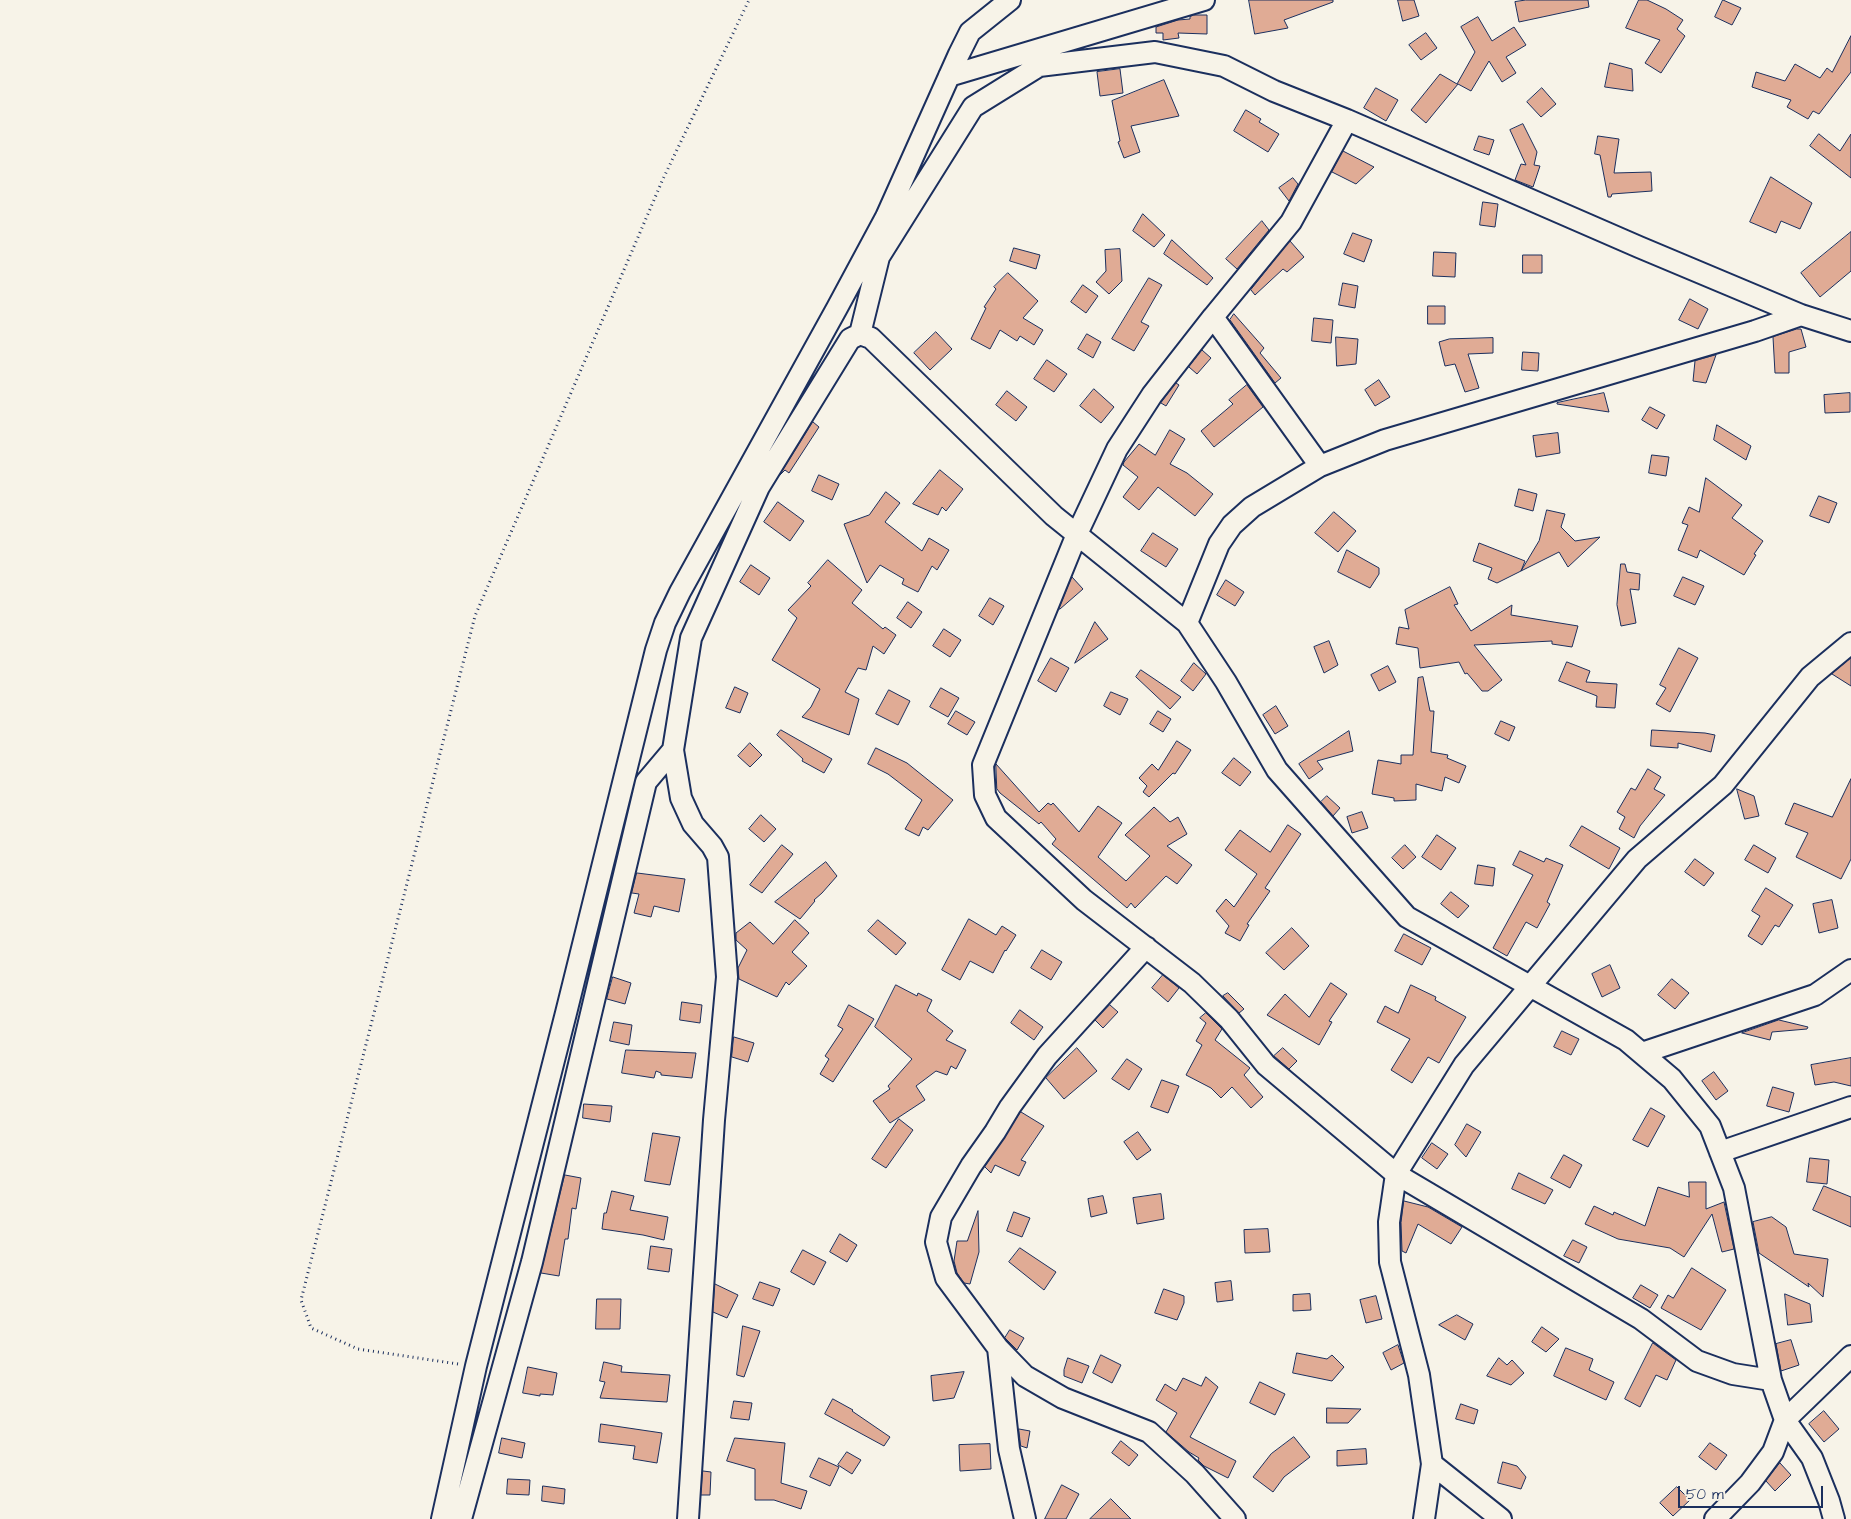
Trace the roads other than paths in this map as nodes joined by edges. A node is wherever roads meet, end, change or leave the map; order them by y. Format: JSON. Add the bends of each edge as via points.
{"nodes":[{"id":1,"x":1010,"y":0,"type":"edge"},
{"id":2,"x":1204,"y":0,"type":"edge"},
{"id":3,"x":949,"y":76,"type":"junction"},
{"id":4,"x":1347,"y":120,"type":"junction"},
{"id":5,"x":1801,"y":315,"type":"junction"},
{"id":6,"x":1213,"y":317,"type":"junction"},
{"id":7,"x":1851,"y":331,"type":"edge"},
{"id":8,"x":860,"y":334,"type":"junction"},
{"id":9,"x":1320,"y":466,"type":"junction"},
{"id":10,"x":1077,"y":534,"type":"junction"},
{"id":11,"x":1188,"y":623,"type":"junction"},
{"id":12,"x":1851,"y":643,"type":"edge"},
{"id":13,"x":673,"y":750,"type":"junction"},
{"id":14,"x":1146,"y":947,"type":"junction"},
{"id":15,"x":1851,"y":970,"type":"edge"},
{"id":16,"x":1531,"y":986,"type":"junction"},
{"id":17,"x":1642,"y":1053,"type":"junction"},
{"id":18,"x":1851,"y":1107,"type":"edge"},
{"id":19,"x":1720,"y":1152,"type":"junction"},
{"id":20,"x":1396,"y":1174,"type":"junction"},
{"id":21,"x":998,"y":1348,"type":"junction"},
{"id":22,"x":1851,"y":1356,"type":"edge"},
{"id":23,"x":1771,"y":1380,"type":"junction"},
{"id":24,"x":1784,"y":1420,"type":"junction"},
{"id":25,"x":1432,"y":1464,"type":"junction"},
{"id":26,"x":442,"y":1519,"type":"edge"},
{"id":27,"x":461,"y":1519,"type":"edge"},
{"id":28,"x":688,"y":1519,"type":"edge"},
{"id":29,"x":1025,"y":1519,"type":"edge"},
{"id":30,"x":1235,"y":1519,"type":"edge"},
{"id":31,"x":1424,"y":1519,"type":"edge"},
{"id":32,"x":1501,"y":1519,"type":"edge"},
{"id":33,"x":1715,"y":1519,"type":"edge"},
{"id":34,"x":1834,"y":1519,"type":"edge"}],
"edges":[{"from":1,"to":3,"type":"street","via":[[970,32]]},
{"from":2,"to":3,"type":"street"},
{"from":3,"to":26,"type":"street","via":[[886,218],[665,622],[476,1366]]},
{"from":4,"to":5,"type":"street"},
{"from":4,"to":6,"type":"street","via":[[1291,222]]},
{"from":4,"to":8,"type":"street","via":[[1274,91],[1224,66],[1155,52],[1040,66],[973,107],[879,257]]},
{"from":5,"to":7,"type":"street"},
{"from":5,"to":9,"type":"street","via":[[1385,440]]},
{"from":6,"to":9,"type":"street"},
{"from":6,"to":10,"type":"street","via":[[1152,395],[1117,449]]},
{"from":8,"to":10,"type":"street","via":[[871,338],[1054,516]]},
{"from":8,"to":13,"type":"street","via":[[850,339],[759,487],[691,638]]},
{"from":9,"to":11,"type":"street","via":[[1252,507],[1232,525],[1218,544]]},
{"from":10,"to":11,"type":"street"},
{"from":10,"to":14,"type":"street","via":[[983,765],[985,795],[996,818],[1021,843],[1084,900]]},
{"from":11,"to":16,"type":"street","via":[[1277,770],[1406,917]]},
{"from":12,"to":16,"type":"street","via":[[1805,683],[1723,785],[1638,859]]},
{"from":13,"to":27,"type":"street","via":[[646,782],[532,1262]]},
{"from":13,"to":28,"type":"street","via":[[681,798],[693,824],[718,857],[727,977],[714,1120]]},
{"from":14,"to":20,"type":"street","via":[[1192,983],[1229,1018],[1266,1065]]},
{"from":14,"to":21,"type":"street","via":[[1048,1056],[1010,1107],[941,1217],[936,1242],[946,1278]]},
{"from":15,"to":17,"type":"street","via":[[1814,995]]},
{"from":16,"to":17,"type":"street","via":[[1626,1040]]},
{"from":16,"to":20,"type":"street","via":[[1464,1065]]},
{"from":17,"to":19,"type":"street","via":[[1672,1079],[1710,1126]]},
{"from":18,"to":19,"type":"street"},
{"from":19,"to":23,"type":"street","via":[[1734,1188]]},
{"from":20,"to":23,"type":"street","via":[[1641,1319],[1698,1361],[1733,1374]]},
{"from":20,"to":25,"type":"street","via":[[1389,1222],[1390,1262],[1419,1375]]},
{"from":21,"to":29,"type":"street","via":[[1009,1449]]},
{"from":21,"to":30,"type":"street","via":[[1024,1376],[1063,1398],[1149,1432],[1195,1474]]},
{"from":22,"to":24,"type":"street"},
{"from":23,"to":24,"type":"street"},
{"from":24,"to":33,"type":"street","via":[[1772,1452],[1750,1483]]},
{"from":24,"to":34,"type":"street","via":[[1812,1458]]},
{"from":25,"to":31,"type":"street"},
{"from":25,"to":32,"type":"street"}]}
